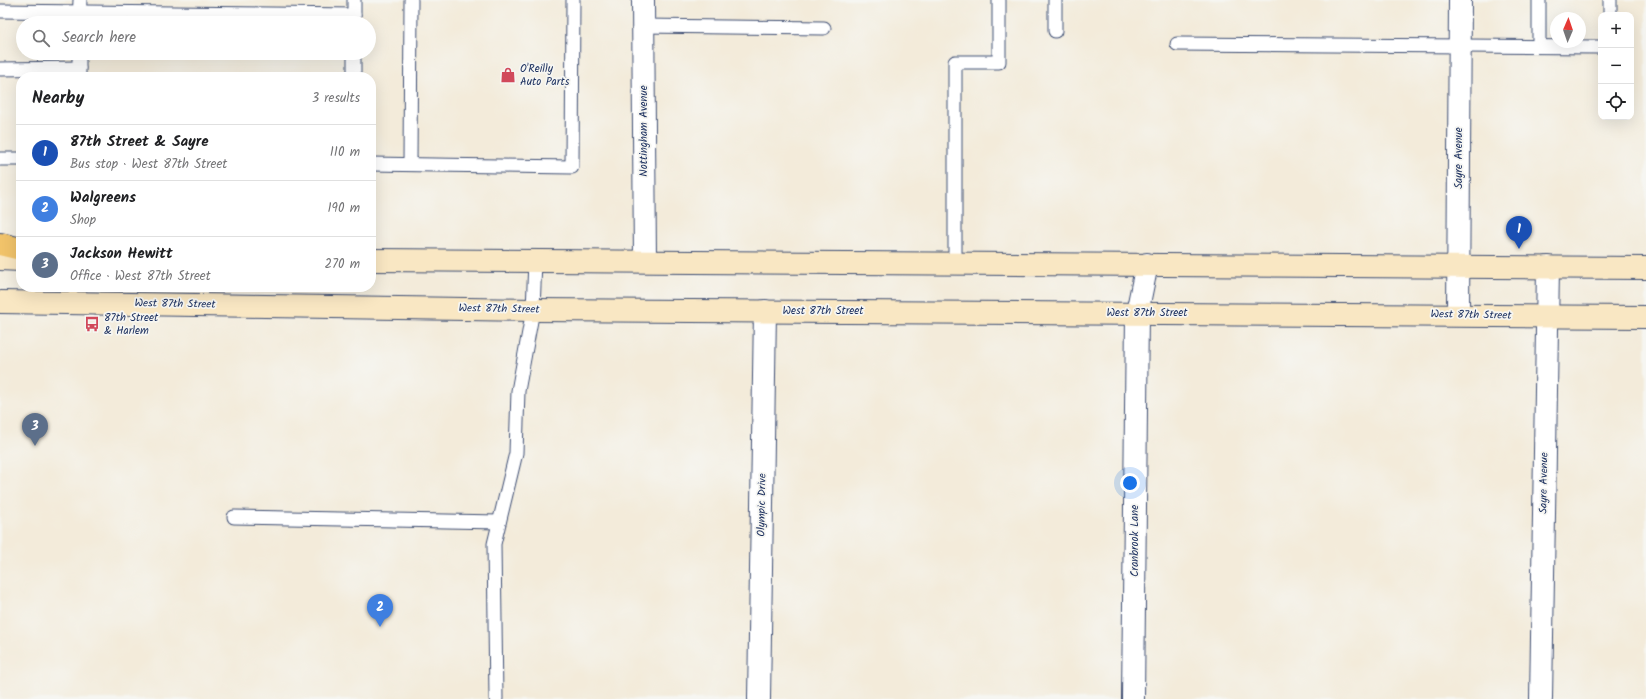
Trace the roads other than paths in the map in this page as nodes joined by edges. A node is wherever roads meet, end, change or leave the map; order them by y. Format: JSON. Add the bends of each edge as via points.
{"nodes":[{"id":1,"x":354,"y":0,"type":"edge"},
{"id":2,"x":411,"y":0,"type":"edge"},
{"id":3,"x":573,"y":0,"type":"edge"},
{"id":4,"x":643,"y":0,"type":"edge"},
{"id":5,"x":999,"y":0,"type":"edge"},
{"id":6,"x":1055,"y":0,"type":"edge"},
{"id":7,"x":1460,"y":0,"type":"edge"},
{"id":8,"x":1539,"y":0,"type":"edge"},
{"id":9,"x":1610,"y":0,"type":"edge"},
{"id":10,"x":0,"y":11,"type":"edge"},
{"id":11,"x":79,"y":12,"type":"edge"},
{"id":12,"x":1610,"y":12,"type":"edge"},
{"id":13,"x":236,"y":16,"type":"edge"},
{"id":14,"x":354,"y":16,"type":"edge"},
{"id":15,"x":643,"y":26,"type":"junction"},
{"id":16,"x":824,"y":28,"type":"dead end"},
{"id":17,"x":1055,"y":31,"type":"dead end"},
{"id":18,"x":1177,"y":44,"type":"dead end"},
{"id":19,"x":1459,"y":46,"type":"junction"},
{"id":20,"x":1539,"y":46,"type":"junction"},
{"id":21,"x":1598,"y":47,"type":"edge"},
{"id":22,"x":79,"y":60,"type":"edge"},
{"id":23,"x":354,"y":60,"type":"edge"},
{"id":24,"x":0,"y":69,"type":"edge"},
{"id":25,"x":79,"y":72,"type":"edge"},
{"id":26,"x":354,"y":72,"type":"edge"},
{"id":27,"x":0,"y":159,"type":"edge"},
{"id":28,"x":16,"y":159,"type":"edge"},
{"id":29,"x":376,"y":164,"type":"edge"},
{"id":30,"x":410,"y":164,"type":"junction"},
{"id":31,"x":0,"y":244,"type":"edge"},
{"id":32,"x":16,"y":248,"type":"edge"},
{"id":33,"x":0,"y":260,"type":"edge"},
{"id":34,"x":16,"y":260,"type":"edge"},
{"id":35,"x":376,"y":260,"type":"edge"},
{"id":36,"x":535,"y":260,"type":"junction"},
{"id":37,"x":645,"y":261,"type":"junction"},
{"id":38,"x":956,"y":263,"type":"junction"},
{"id":39,"x":1147,"y":264,"type":"junction"},
{"id":40,"x":1458,"y":267,"type":"junction"},
{"id":41,"x":1548,"y":267,"type":"junction"},
{"id":42,"x":1646,"y":268,"type":"edge"},
{"id":43,"x":0,"y":302,"type":"edge"},
{"id":44,"x":533,"y":310,"type":"junction"},
{"id":45,"x":765,"y":311,"type":"junction"},
{"id":46,"x":1136,"y":313,"type":"junction"},
{"id":47,"x":1458,"y":315,"type":"junction"},
{"id":48,"x":1547,"y":316,"type":"junction"},
{"id":49,"x":1646,"y":317,"type":"edge"},
{"id":50,"x":234,"y":517,"type":"dead end"},
{"id":51,"x":499,"y":522,"type":"junction"},
{"id":52,"x":496,"y":699,"type":"edge"},
{"id":53,"x":759,"y":699,"type":"edge"},
{"id":54,"x":1133,"y":699,"type":"edge"},
{"id":55,"x":1541,"y":699,"type":"edge"}],
"edges":[{"from":1,"to":14,"type":"lane"},
{"from":2,"to":30,"type":"lane"},
{"from":3,"to":30,"type":"lane","via":[[572,167]]},
{"from":4,"to":15,"type":"street","name":"Nottingham Avenue"},
{"from":5,"to":38,"type":"lane","via":[[999,62],[955,62]]},
{"from":6,"to":17,"type":"lane"},
{"from":7,"to":19,"type":"street","name":"Sayre Avenue"},
{"from":8,"to":20,"type":"lane"},
{"from":9,"to":12,"type":"lane"},
{"from":10,"to":11,"type":"lane"},
{"from":11,"to":13,"type":"lane"},
{"from":15,"to":16,"type":"lane"},
{"from":15,"to":37,"type":"street","name":"Nottingham Avenue"},
{"from":18,"to":19,"type":"lane"},
{"from":19,"to":20,"type":"lane"},
{"from":19,"to":40,"type":"street","name":"Sayre Avenue"},
{"from":20,"to":21,"type":"lane"},
{"from":22,"to":25,"type":"lane"},
{"from":23,"to":26,"type":"lane"},
{"from":24,"to":25,"type":"lane"},
{"from":27,"to":28,"type":"lane"},
{"from":29,"to":30,"type":"lane"},
{"from":31,"to":32,"type":"main road"},
{"from":33,"to":34,"type":"main road"},
{"from":35,"to":36,"type":"main road"},
{"from":36,"to":37,"type":"main road"},
{"from":36,"to":44,"type":"lane"},
{"from":37,"to":38,"type":"main road"},
{"from":38,"to":39,"type":"main road"},
{"from":39,"to":40,"type":"main road"},
{"from":39,"to":46,"type":"street","name":"Cranbrook Lane"},
{"from":40,"to":41,"type":"main road"},
{"from":40,"to":47,"type":"street","name":"Sayre Avenue"},
{"from":41,"to":42,"type":"main road"},
{"from":41,"to":48,"type":"street","name":"Sayre Avenue"},
{"from":43,"to":44,"type":"main road","name":"West 87th Street"},
{"from":44,"to":45,"type":"main road","name":"West 87th Street"},
{"from":44,"to":51,"type":"lane","via":[[518,391],[516,453]]},
{"from":45,"to":46,"type":"main road","name":"West 87th Street"},
{"from":45,"to":53,"type":"street","name":"Olympic Drive"},
{"from":46,"to":47,"type":"main road","name":"West 87th Street"},
{"from":46,"to":54,"type":"street","name":"Cranbrook Lane"},
{"from":47,"to":48,"type":"main road","name":"West 87th Street"},
{"from":48,"to":49,"type":"main road","name":"West 87th Street"},
{"from":48,"to":55,"type":"street","name":"Sayre Avenue"},
{"from":50,"to":51,"type":"lane"},
{"from":51,"to":52,"type":"lane","via":[[494,544]]}]}
